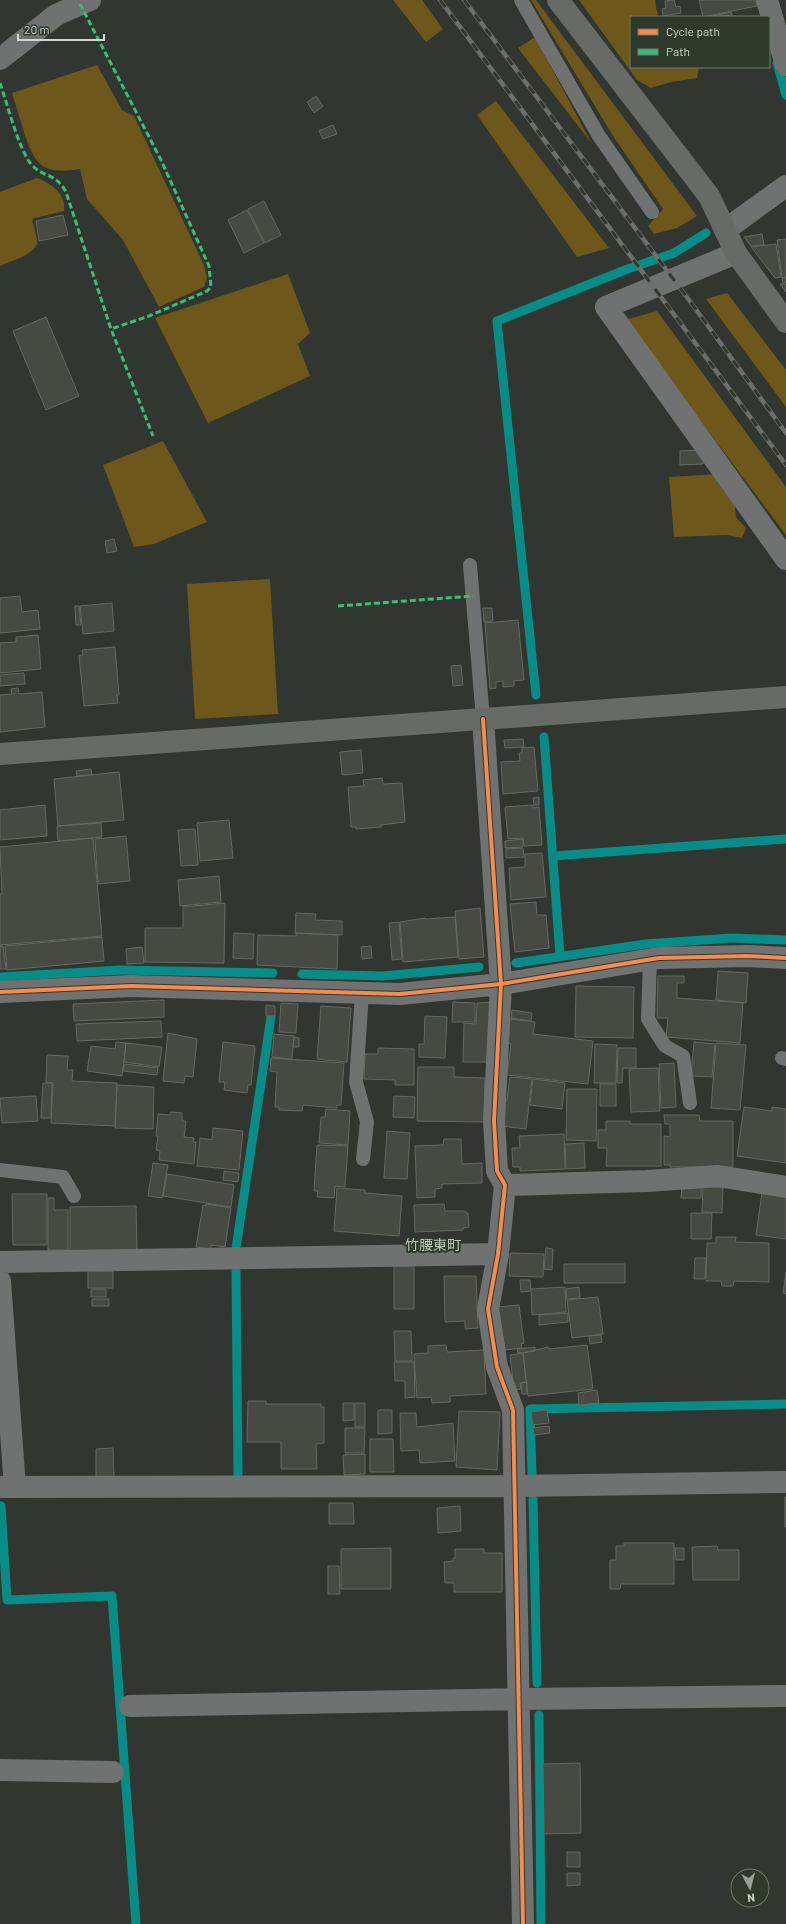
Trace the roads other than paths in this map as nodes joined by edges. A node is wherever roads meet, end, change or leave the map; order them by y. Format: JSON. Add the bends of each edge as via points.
{"nodes":[{"id":1,"x":90,"y":0,"type":"edge"},
{"id":2,"x":521,"y":0,"type":"edge"},
{"id":3,"x":558,"y":0,"type":"edge"},
{"id":4,"x":767,"y":0,"type":"edge"},
{"id":5,"x":0,"y":59,"type":"edge"},
{"id":6,"x":786,"y":65,"type":"edge"},
{"id":7,"x":786,"y":186,"type":"edge"},
{"id":8,"x":652,"y":212,"type":"dead end"},
{"id":9,"x":725,"y":230,"type":"junction"},
{"id":10,"x":736,"y":253,"type":"junction"},
{"id":11,"x":786,"y":322,"type":"edge"},
{"id":12,"x":786,"y":559,"type":"edge"},
{"id":13,"x":470,"y":565,"type":"dead end"},
{"id":14,"x":786,"y":697,"type":"edge"},
{"id":15,"x":483,"y":719,"type":"junction"},
{"id":16,"x":0,"y":754,"type":"edge"},
{"id":17,"x":786,"y":958,"type":"edge"},
{"id":18,"x":650,"y":960,"type":"junction"},
{"id":19,"x":501,"y":984,"type":"junction"},
{"id":20,"x":0,"y":992,"type":"edge"},
{"id":21,"x":362,"y":993,"type":"junction"},
{"id":22,"x":690,"y":1103,"type":"dead end"},
{"id":23,"x":363,"y":1159,"type":"dead end"},
{"id":24,"x":0,"y":1170,"type":"edge"},
{"id":25,"x":505,"y":1185,"type":"junction"},
{"id":26,"x":786,"y":1187,"type":"edge"},
{"id":27,"x":74,"y":1196,"type":"dead end"},
{"id":28,"x":498,"y":1254,"type":"junction"},
{"id":29,"x":0,"y":1262,"type":"edge"},
{"id":30,"x":0,"y":1281,"type":"edge"},
{"id":31,"x":786,"y":1482,"type":"edge"},
{"id":32,"x":516,"y":1486,"type":"junction"},
{"id":33,"x":8,"y":1487,"type":"edge"},
{"id":34,"x":786,"y":1696,"type":"edge"},
{"id":35,"x":519,"y":1699,"type":"junction"},
{"id":36,"x":130,"y":1706,"type":"dead end"},
{"id":37,"x":0,"y":1770,"type":"edge"},
{"id":38,"x":112,"y":1772,"type":"dead end"},
{"id":39,"x":523,"y":1924,"type":"edge"}],
"edges":[{"from":1,"to":5,"type":"street","via":[[56,15]]},
{"from":2,"to":8,"type":"lane","via":[[599,136]]},
{"from":3,"to":9,"type":"street","via":[[709,196]]},
{"from":4,"to":6,"type":"street"},
{"from":7,"to":9,"type":"street"},
{"from":9,"to":10,"type":"street"},
{"from":10,"to":11,"type":"street"},
{"from":10,"to":12,"type":"street","via":[[606,307]]},
{"from":13,"to":15,"type":"lane"},
{"from":14,"to":15,"type":"street"},
{"from":15,"to":16,"type":"street"},
{"from":15,"to":19,"type":"street"},
{"from":17,"to":18,"type":"street","via":[[747,956]]},
{"from":18,"to":19,"type":"street"},
{"from":18,"to":22,"type":"lane","via":[[648,1019],[665,1046],[683,1056]]},
{"from":19,"to":21,"type":"street","via":[[400,994]]},
{"from":19,"to":25,"type":"street","via":[[494,1122],[497,1171]]},
{"from":20,"to":21,"type":"street","via":[[131,986]]},
{"from":21,"to":23,"type":"lane","via":[[356,1082],[366,1122]]},
{"from":24,"to":27,"type":"lane","via":[[64,1177]]},
{"from":25,"to":26,"type":"street","via":[[718,1176]]},
{"from":25,"to":28,"type":"street"},
{"from":28,"to":29,"type":"street"},
{"from":28,"to":32,"type":"street","via":[[488,1309],[497,1367],[513,1410]]},
{"from":30,"to":33,"type":"street"},
{"from":31,"to":32,"type":"street"},
{"from":32,"to":33,"type":"street"},
{"from":32,"to":35,"type":"street"},
{"from":34,"to":35,"type":"street"},
{"from":35,"to":36,"type":"street"},
{"from":35,"to":39,"type":"street"},
{"from":37,"to":38,"type":"street"}]}
